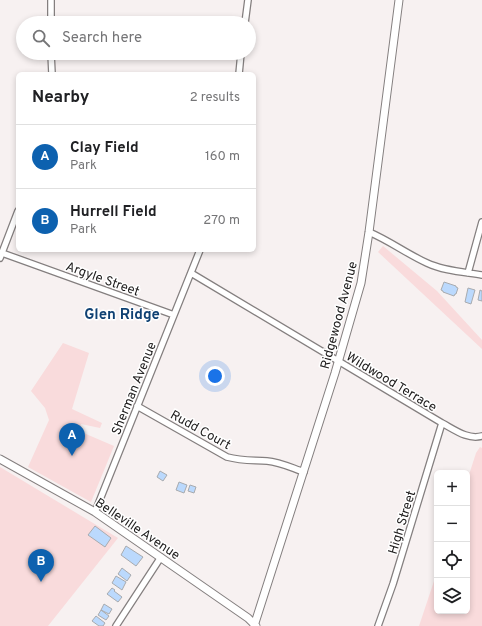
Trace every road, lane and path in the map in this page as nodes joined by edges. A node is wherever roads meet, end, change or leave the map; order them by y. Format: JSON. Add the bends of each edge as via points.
{"nodes":[{"id":1,"x":51,"y":0,"type":"edge"},
{"id":2,"x":248,"y":0,"type":"edge"},
{"id":3,"x":399,"y":0,"type":"edge"},
{"id":4,"x":51,"y":16,"type":"edge"},
{"id":5,"x":246,"y":16,"type":"edge"},
{"id":6,"x":51,"y":60,"type":"edge"},
{"id":7,"x":240,"y":60,"type":"edge"},
{"id":8,"x":52,"y":72,"type":"edge"},
{"id":9,"x":239,"y":72,"type":"edge"},
{"id":10,"x":16,"y":216,"type":"edge"},
{"id":11,"x":482,"y":222,"type":"edge"},
{"id":12,"x":369,"y":235,"type":"junction"},
{"id":13,"x":199,"y":252,"type":"edge"},
{"id":14,"x":1,"y":255,"type":"edge"},
{"id":15,"x":191,"y":273,"type":"junction"},
{"id":16,"x":468,"y":273,"type":"junction"},
{"id":17,"x":482,"y":275,"type":"edge"},
{"id":18,"x":174,"y":315,"type":"junction"},
{"id":19,"x":338,"y":362,"type":"junction"},
{"id":20,"x":137,"y":406,"type":"junction"},
{"id":21,"x":442,"y":423,"type":"junction"},
{"id":22,"x":482,"y":436,"type":"edge"},
{"id":23,"x":0,"y":459,"type":"edge"},
{"id":24,"x":304,"y":472,"type":"junction"},
{"id":25,"x":95,"y":512,"type":"junction"},
{"id":26,"x":161,"y":557,"type":"junction"},
{"id":27,"x":116,"y":626,"type":"edge"},
{"id":28,"x":255,"y":626,"type":"edge"},
{"id":29,"x":378,"y":626,"type":"edge"}],
"edges":[{"from":1,"to":4,"type":"street"},
{"from":2,"to":5,"type":"street"},
{"from":3,"to":12,"type":"street","name":"Ridgewood Avenue"},
{"from":6,"to":8,"type":"street"},
{"from":7,"to":9,"type":"street"},
{"from":10,"to":14,"type":"street"},
{"from":11,"to":16,"type":"street"},
{"from":12,"to":16,"type":"street","via":[[383,238],[427,263]]},
{"from":12,"to":19,"type":"street","name":"Ridgewood Avenue","via":[[359,293]]},
{"from":13,"to":15,"type":"street","name":"Sherman Avenue"},
{"from":14,"to":18,"type":"street","name":"Argyle Street"},
{"from":15,"to":18,"type":"street","name":"Sherman Avenue"},
{"from":15,"to":19,"type":"street","name":"Wildwood Terrace"},
{"from":16,"to":17,"type":"street"},
{"from":18,"to":20,"type":"street","name":"Sherman Avenue"},
{"from":19,"to":21,"type":"street","name":"Wildwood Terrace"},
{"from":19,"to":24,"type":"street","name":"Ridgewood Avenue"},
{"from":20,"to":24,"type":"street","name":"Rudd Court","via":[[227,457],[240,461],[268,461]]},
{"from":20,"to":25,"type":"street","name":"Sherman Avenue"},
{"from":21,"to":22,"type":"street","name":"Wildwood Terrace","via":[[468,437]]},
{"from":21,"to":29,"type":"street","name":"High Street"},
{"from":23,"to":25,"type":"street","name":"Belleville Avenue"},
{"from":24,"to":28,"type":"street","name":"Ridgewood Avenue"},
{"from":25,"to":26,"type":"street","name":"Belleville Avenue"},
{"from":26,"to":27,"type":"street"},
{"from":26,"to":28,"type":"street","name":"Belleville Avenue"}]}
